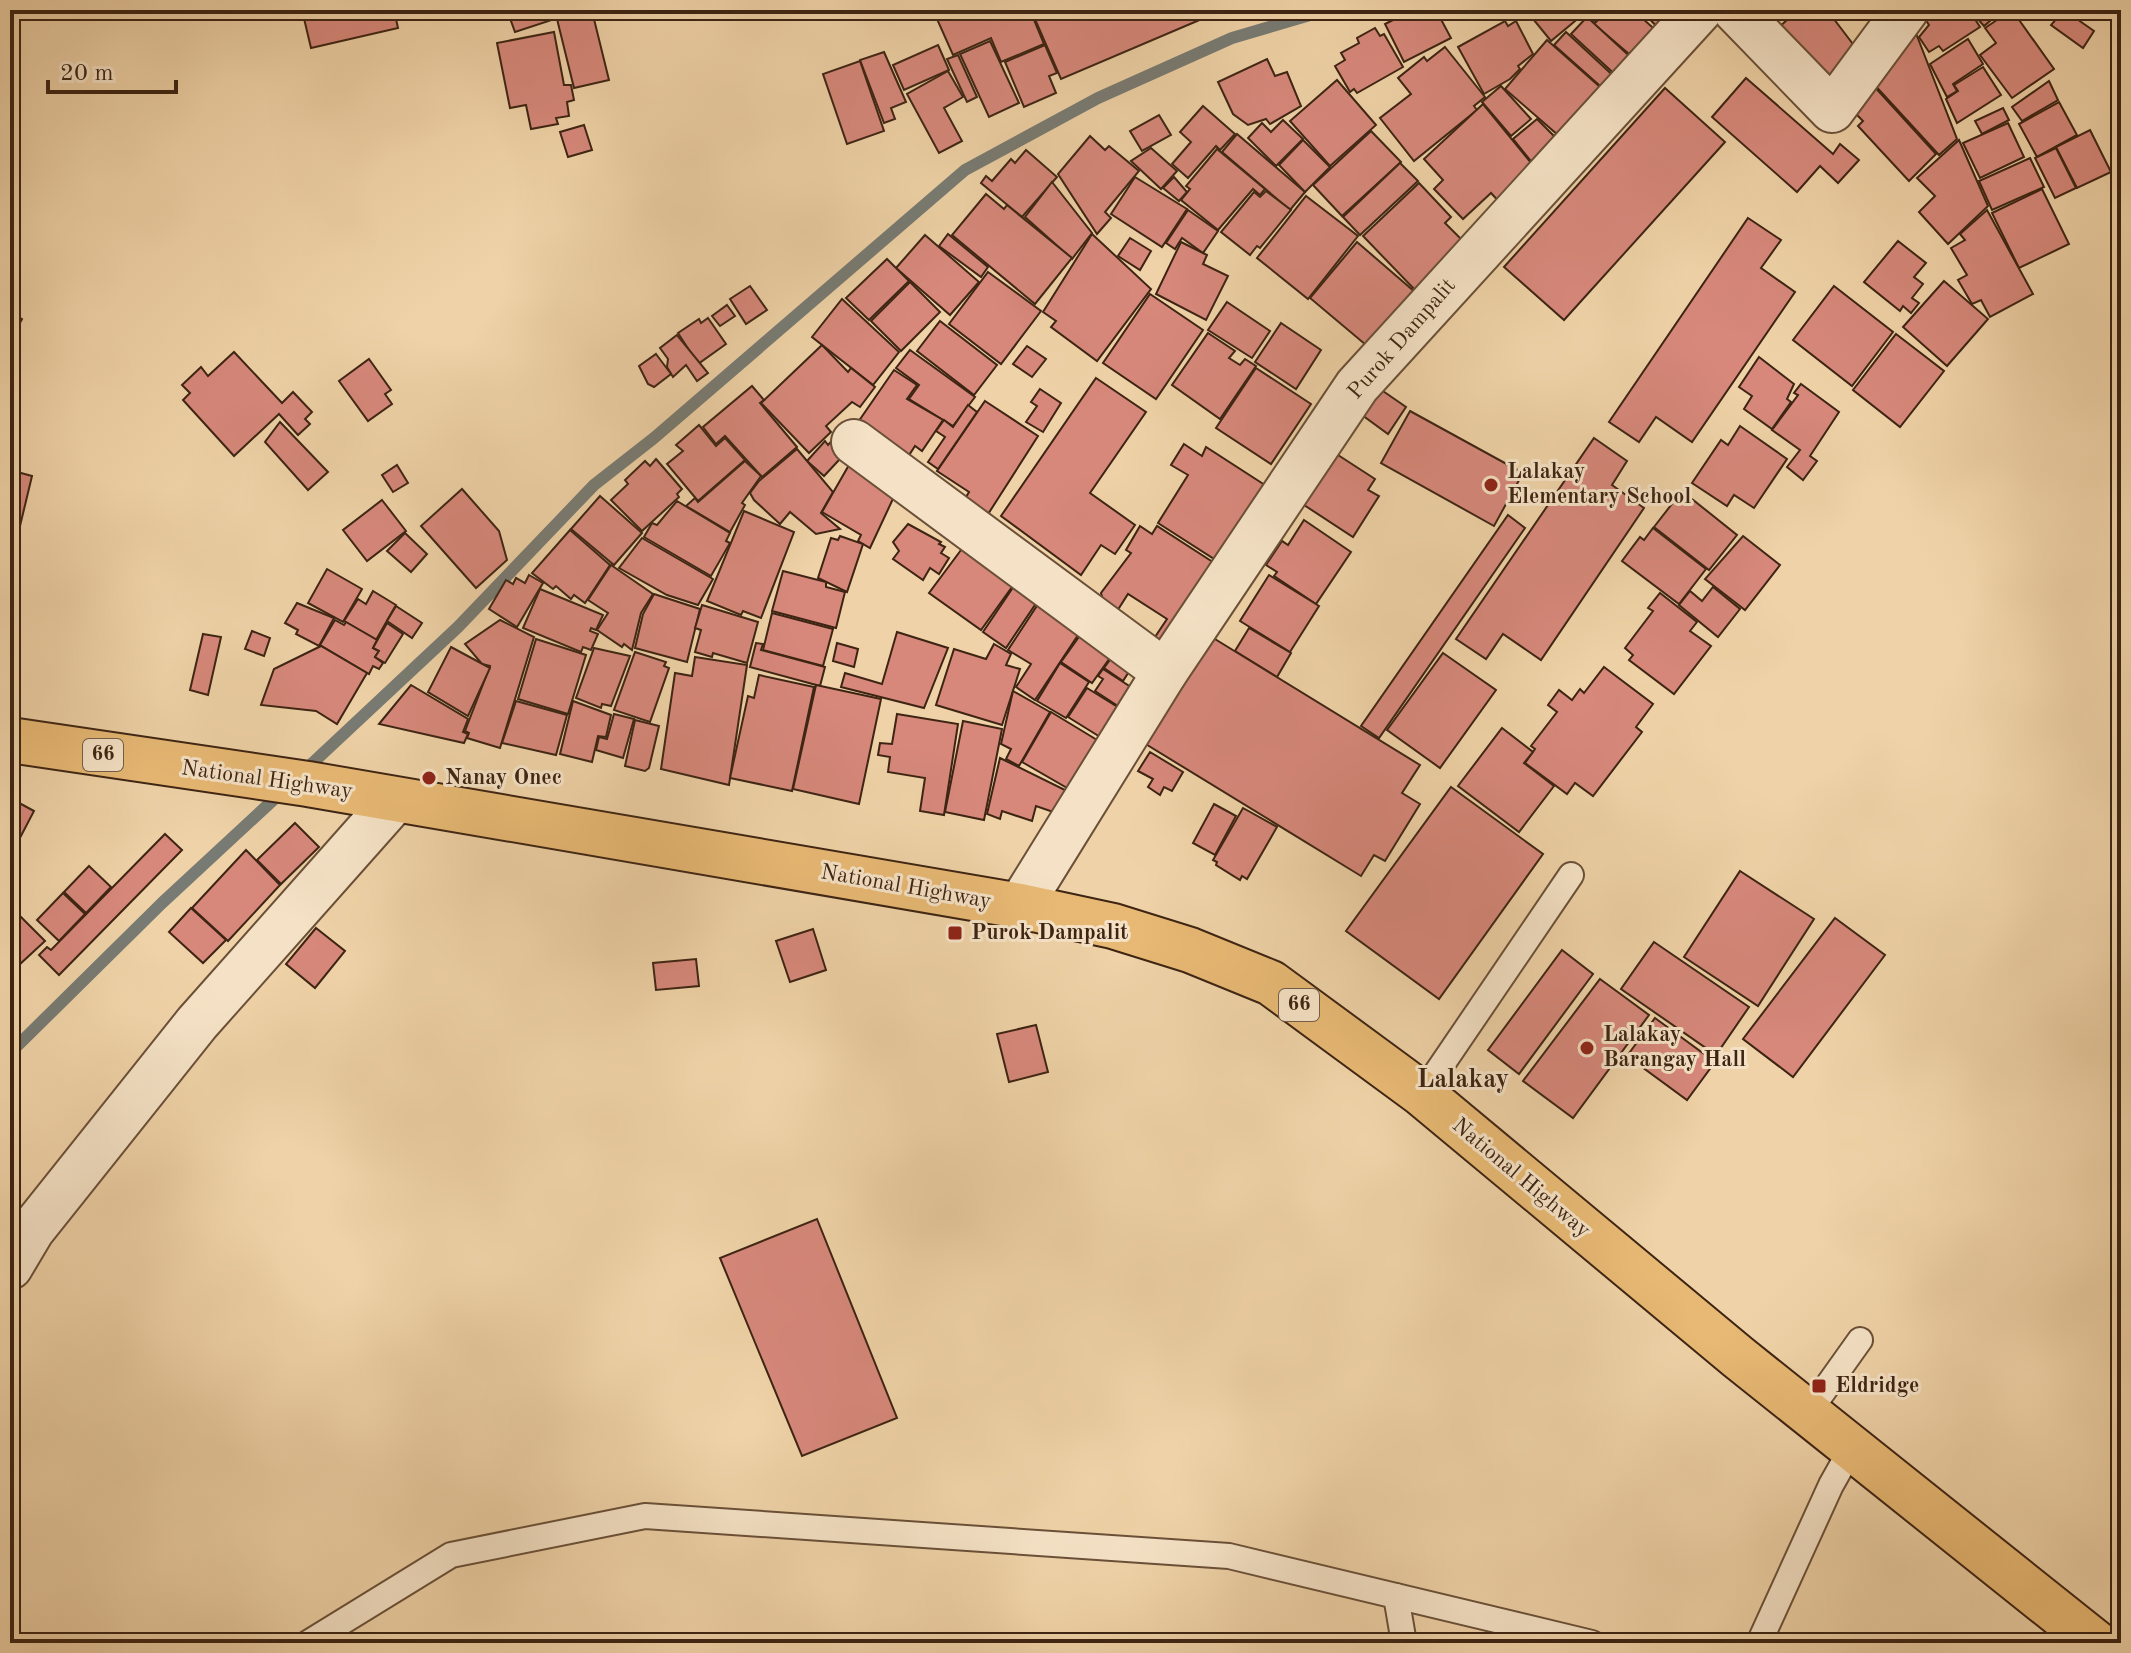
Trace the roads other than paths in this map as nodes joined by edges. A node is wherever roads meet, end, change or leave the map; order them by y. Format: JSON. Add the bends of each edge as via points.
{"nodes":[{"id":1,"x":1700,"y":10,"type":"edge"},
{"id":2,"x":1735,"y":10,"type":"edge"},
{"id":3,"x":1906,"y":10,"type":"edge"},
{"id":4,"x":854,"y":442,"type":"dead end"},
{"id":5,"x":1165,"y":672,"type":"junction"},
{"id":6,"x":10,"y":740,"type":"edge"},
{"id":7,"x":395,"y":800,"type":"junction"},
{"id":8,"x":1571,"y":875,"type":"dead end"},
{"id":9,"x":1020,"y":906,"type":"junction"},
{"id":10,"x":1422,"y":1094,"type":"junction"},
{"id":11,"x":10,"y":1267,"type":"edge"},
{"id":12,"x":1860,"y":1340,"type":"dead end"},
{"id":13,"x":1808,"y":1413,"type":"junction"},
{"id":14,"x":1853,"y":1446,"type":"junction"},
{"id":15,"x":1396,"y":1596,"type":"junction"},
{"id":16,"x":308,"y":1643,"type":"edge"},
{"id":17,"x":1404,"y":1643,"type":"edge"},
{"id":18,"x":1592,"y":1643,"type":"edge"},
{"id":19,"x":1759,"y":1643,"type":"edge"},
{"id":20,"x":2096,"y":1643,"type":"edge"}],
"edges":[{"from":1,"to":5,"type":"street","name":"Purok Dampalit","via":[[1357,386]]},
{"from":2,"to":3,"type":"street","via":[[1832,110]]},
{"from":4,"to":5,"type":"street"},
{"from":5,"to":9,"type":"street","name":"Purok Dampalit"},
{"from":6,"to":7,"type":"main road","name":"National Highway","number":"66"},
{"from":7,"to":9,"type":"main road","name":"National Highway","number":"66"},
{"from":7,"to":11,"type":"street","via":[[197,1023],[32,1230]]},
{"from":8,"to":10,"type":"lane"},
{"from":9,"to":10,"type":"main road","name":"National Highway","number":"66","via":[[1113,926],[1271,983]]},
{"from":10,"to":13,"type":"main road","name":"National Highway","number":"66"},
{"from":12,"to":13,"type":"lane"},
{"from":13,"to":14,"type":"main road","name":"National Highway","number":"66"},
{"from":14,"to":19,"type":"lane"},
{"from":14,"to":20,"type":"main road","name":"National Highway","number":"66"},
{"from":15,"to":16,"type":"lane","via":[[1229,1556],[645,1516],[451,1555]]},
{"from":15,"to":17,"type":"lane"},
{"from":15,"to":18,"type":"lane"}]}
